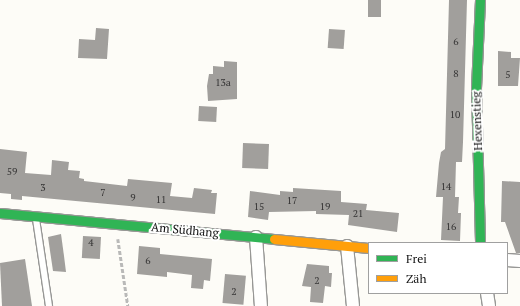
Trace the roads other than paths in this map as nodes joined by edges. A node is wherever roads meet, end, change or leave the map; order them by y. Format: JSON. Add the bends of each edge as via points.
{"nodes":[{"id":1,"x":480,"y":0,"type":"edge"},
{"id":2,"x":0,"y":213,"type":"edge"},
{"id":3,"x":36,"y":216,"type":"junction"},
{"id":4,"x":256,"y":237,"type":"junction"},
{"id":5,"x":480,"y":242,"type":"edge"},
{"id":6,"x":347,"y":246,"type":"junction"},
{"id":7,"x":368,"y":248,"type":"edge"},
{"id":8,"x":508,"y":260,"type":"edge"},
{"id":9,"x":520,"y":261,"type":"edge"},
{"id":10,"x":487,"y":294,"type":"edge"},
{"id":11,"x":49,"y":306,"type":"edge"},
{"id":12,"x":261,"y":306,"type":"edge"},
{"id":13,"x":353,"y":306,"type":"edge"},
{"id":14,"x":489,"y":306,"type":"edge"}],
"edges":[{"from":1,"to":5,"type":"street","name":"Hexenstieg","via":[[476,88]]},
{"from":2,"to":3,"type":"street","name":"Am Südhang"},
{"from":3,"to":4,"type":"street","name":"Am Südhang"},
{"from":3,"to":11,"type":"lane"},
{"from":4,"to":6,"type":"street","name":"Am Südhang"},
{"from":4,"to":12,"type":"street"},
{"from":6,"to":7,"type":"street","name":"Am Südhang"},
{"from":6,"to":13,"type":"street"},
{"from":8,"to":9,"type":"street"},
{"from":10,"to":14,"type":"street"}]}
